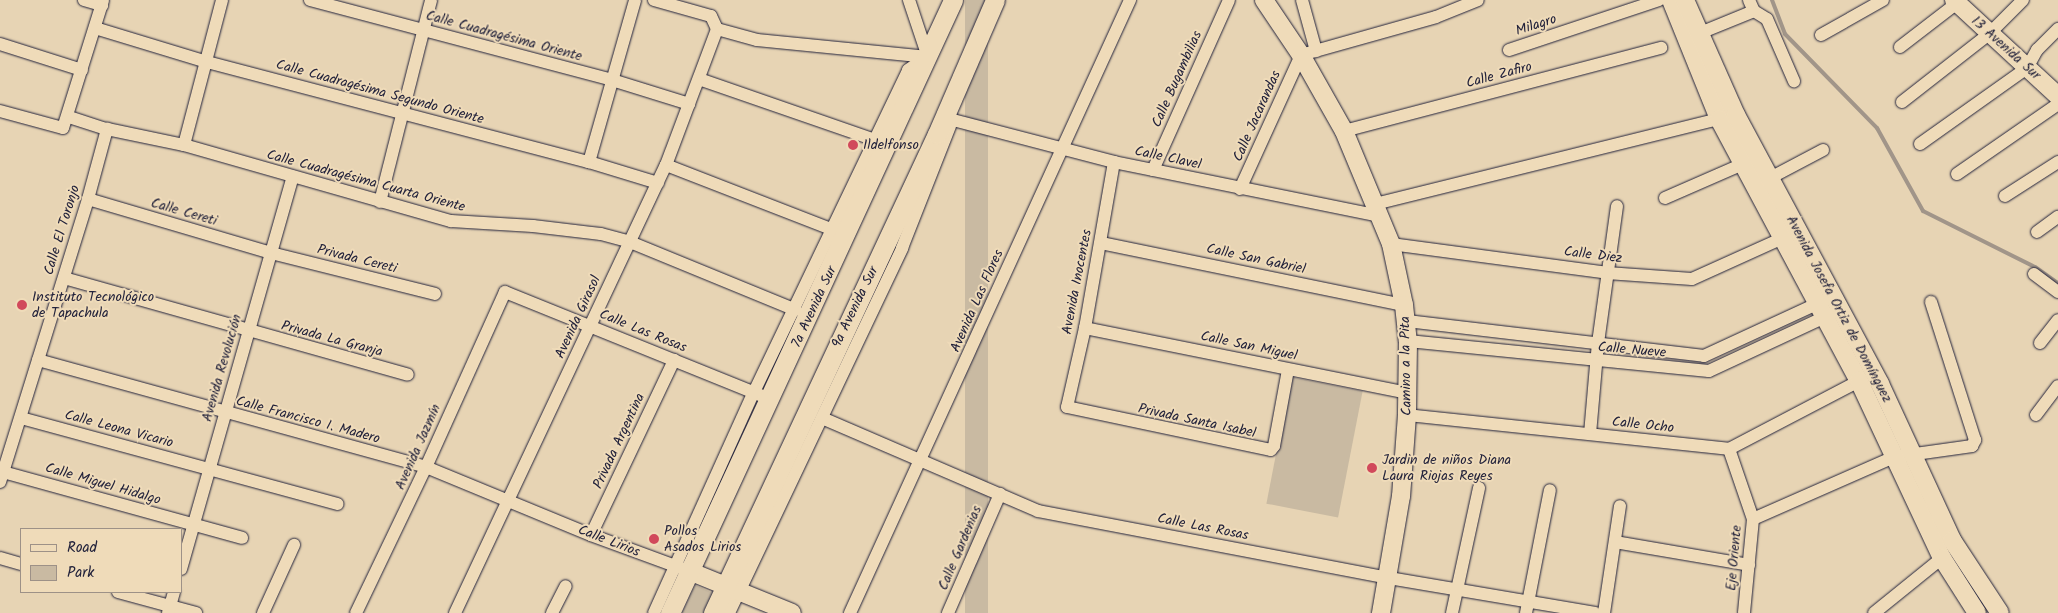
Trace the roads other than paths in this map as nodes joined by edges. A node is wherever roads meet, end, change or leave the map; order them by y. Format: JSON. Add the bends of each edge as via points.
{"nodes":[{"id":1,"x":84,"y":0,"type":"edge"},
{"id":2,"x":222,"y":0,"type":"edge"},
{"id":3,"x":310,"y":0,"type":"edge"},
{"id":4,"x":431,"y":0,"type":"edge"},
{"id":5,"x":635,"y":0,"type":"edge"},
{"id":6,"x":654,"y":0,"type":"edge"},
{"id":7,"x":909,"y":0,"type":"edge"},
{"id":8,"x":954,"y":0,"type":"edge"},
{"id":9,"x":996,"y":0,"type":"edge"},
{"id":10,"x":1130,"y":0,"type":"edge"},
{"id":11,"x":1229,"y":0,"type":"edge"},
{"id":12,"x":1264,"y":0,"type":"edge"},
{"id":13,"x":1302,"y":0,"type":"edge"},
{"id":14,"x":1478,"y":0,"type":"edge"},
{"id":15,"x":1659,"y":0,"type":"edge"},
{"id":16,"x":1671,"y":0,"type":"edge"},
{"id":17,"x":1685,"y":0,"type":"edge"},
{"id":18,"x":1883,"y":0,"type":"edge"},
{"id":19,"x":2022,"y":0,"type":"edge"},
{"id":20,"x":1957,"y":1,"type":"edge"},
{"id":21,"x":102,"y":2,"type":"edge"},
{"id":22,"x":1752,"y":6,"type":"edge"},
{"id":23,"x":95,"y":28,"type":"junction"},
{"id":24,"x":2058,"y":28,"type":"edge"},
{"id":25,"x":717,"y":29,"type":"junction"},
{"id":26,"x":424,"y":30,"type":"junction"},
{"id":27,"x":1700,"y":33,"type":"junction"},
{"id":28,"x":1989,"y":34,"type":"junction"},
{"id":29,"x":1821,"y":35,"type":"dead end"},
{"id":30,"x":978,"y":41,"type":"junction"},
{"id":31,"x":0,"y":44,"type":"edge"},
{"id":32,"x":1900,"y":47,"type":"dead end"},
{"id":33,"x":1661,"y":48,"type":"dead end"},
{"id":34,"x":1509,"y":50,"type":"dead end"},
{"id":35,"x":1308,"y":53,"type":"junction"},
{"id":36,"x":928,"y":57,"type":"junction"},
{"id":37,"x":207,"y":62,"type":"junction"},
{"id":38,"x":2027,"y":68,"type":"junction"},
{"id":39,"x":82,"y":70,"type":"junction"},
{"id":40,"x":699,"y":79,"type":"junction"},
{"id":41,"x":612,"y":80,"type":"junction"},
{"id":42,"x":1794,"y":81,"type":"dead end"},
{"id":43,"x":2058,"y":96,"type":"edge"},
{"id":44,"x":1902,"y":102,"type":"dead end"},
{"id":45,"x":690,"y":104,"type":"junction"},
{"id":46,"x":2058,"y":104,"type":"edge"},
{"id":47,"x":0,"y":111,"type":"edge"},
{"id":48,"x":400,"y":113,"type":"junction"},
{"id":49,"x":1719,"y":118,"type":"junction"},
{"id":50,"x":953,"y":120,"type":"junction"},
{"id":51,"x":66,"y":123,"type":"junction"},
{"id":52,"x":107,"y":129,"type":"junction"},
{"id":53,"x":1344,"y":131,"type":"junction"},
{"id":54,"x":875,"y":140,"type":"junction"},
{"id":55,"x":1920,"y":144,"type":"dead end"},
{"id":56,"x":184,"y":145,"type":"junction"},
{"id":57,"x":1062,"y":150,"type":"junction"},
{"id":58,"x":1823,"y":150,"type":"dead end"},
{"id":59,"x":589,"y":162,"type":"junction"},
{"id":60,"x":1114,"y":162,"type":"junction"},
{"id":61,"x":2058,"y":162,"type":"edge"},
{"id":62,"x":1743,"y":164,"type":"junction"},
{"id":63,"x":666,"y":165,"type":"junction"},
{"id":64,"x":1153,"y":170,"type":"junction"},
{"id":65,"x":1957,"y":174,"type":"dead end"},
{"id":66,"x":292,"y":177,"type":"junction"},
{"id":67,"x":1770,"y":178,"type":"junction"},
{"id":68,"x":658,"y":183,"type":"junction"},
{"id":69,"x":1240,"y":189,"type":"junction"},
{"id":70,"x":2006,"y":196,"type":"dead end"},
{"id":71,"x":1665,"y":198,"type":"dead end"},
{"id":72,"x":88,"y":199,"type":"junction"},
{"id":73,"x":380,"y":202,"type":"junction"},
{"id":74,"x":1617,"y":206,"type":"dead end"},
{"id":75,"x":1377,"y":210,"type":"junction"},
{"id":76,"x":2058,"y":217,"type":"edge"},
{"id":77,"x":2037,"y":232,"type":"dead end"},
{"id":78,"x":840,"y":233,"type":"junction"},
{"id":79,"x":1783,"y":238,"type":"junction"},
{"id":80,"x":630,"y":242,"type":"junction"},
{"id":81,"x":1101,"y":243,"type":"junction"},
{"id":82,"x":1392,"y":244,"type":"junction"},
{"id":83,"x":271,"y":253,"type":"junction"},
{"id":84,"x":1607,"y":273,"type":"junction"},
{"id":85,"x":2034,"y":274,"type":"dead end"},
{"id":86,"x":64,"y":278,"type":"junction"},
{"id":87,"x":505,"y":292,"type":"joint"},
{"id":88,"x":2058,"y":292,"type":"edge"},
{"id":89,"x":435,"y":294,"type":"dead end"},
{"id":90,"x":1931,"y":302,"type":"dead end"},
{"id":91,"x":1830,"y":306,"type":"junction"},
{"id":92,"x":796,"y":310,"type":"junction"},
{"id":93,"x":1406,"y":313,"type":"junction"},
{"id":94,"x":2058,"y":320,"type":"edge"},
{"id":95,"x":591,"y":326,"type":"junction"},
{"id":96,"x":1085,"y":328,"type":"junction"},
{"id":97,"x":249,"y":332,"type":"junction"},
{"id":98,"x":1408,"y":341,"type":"junction"},
{"id":99,"x":1598,"y":343,"type":"junction"},
{"id":100,"x":2040,"y":343,"type":"dead end"},
{"id":101,"x":38,"y":360,"type":"junction"},
{"id":102,"x":674,"y":360,"type":"junction"},
{"id":103,"x":1596,"y":362,"type":"junction"},
{"id":104,"x":1288,"y":370,"type":"junction"},
{"id":105,"x":408,"y":375,"type":"dead end"},
{"id":106,"x":1859,"y":381,"type":"junction"},
{"id":107,"x":2058,"y":386,"type":"edge"},
{"id":108,"x":1408,"y":393,"type":"junction"},
{"id":109,"x":762,"y":396,"type":"junction"},
{"id":110,"x":1067,"y":407,"type":"joint"},
{"id":111,"x":225,"y":413,"type":"junction"},
{"id":112,"x":1407,"y":414,"type":"junction"},
{"id":113,"x":2036,"y":415,"type":"dead end"},
{"id":114,"x":21,"y":418,"type":"junction"},
{"id":115,"x":822,"y":418,"type":"junction"},
{"id":116,"x":1590,"y":434,"type":"junction"},
{"id":117,"x":1729,"y":449,"type":"junction"},
{"id":118,"x":1912,"y":454,"type":"junction"},
{"id":119,"x":1894,"y":457,"type":"junction"},
{"id":120,"x":921,"y":461,"type":"junction"},
{"id":121,"x":426,"y":467,"type":"junction"},
{"id":122,"x":210,"y":470,"type":"junction"},
{"id":123,"x":2,"y":477,"type":"edge"},
{"id":124,"x":1479,"y":488,"type":"dead end"},
{"id":125,"x":1550,"y":490,"type":"dead end"},
{"id":126,"x":1000,"y":494,"type":"junction"},
{"id":127,"x":508,"y":501,"type":"junction"},
{"id":128,"x":338,"y":504,"type":"dead end"},
{"id":129,"x":1620,"y":506,"type":"dead end"},
{"id":130,"x":1753,"y":518,"type":"junction"},
{"id":131,"x":194,"y":526,"type":"junction"},
{"id":132,"x":591,"y":535,"type":"junction"},
{"id":133,"x":242,"y":538,"type":"dead end"},
{"id":134,"x":1615,"y":542,"type":"junction"},
{"id":135,"x":294,"y":545,"type":"dead end"},
{"id":136,"x":0,"y":558,"type":"edge"},
{"id":137,"x":1942,"y":558,"type":"junction"},
{"id":138,"x":20,"y":564,"type":"edge"},
{"id":139,"x":182,"y":565,"type":"edge"},
{"id":140,"x":1749,"y":565,"type":"junction"},
{"id":141,"x":683,"y":568,"type":"junction"},
{"id":142,"x":1389,"y":578,"type":"junction"},
{"id":143,"x":566,"y":586,"type":"dead end"},
{"id":144,"x":733,"y":589,"type":"junction"},
{"id":145,"x":1458,"y":589,"type":"junction"},
{"id":146,"x":121,"y":593,"type":"edge"},
{"id":147,"x":174,"y":593,"type":"edge"},
{"id":148,"x":1527,"y":607,"type":"edge"},
{"id":149,"x":169,"y":610,"type":"edge"},
{"id":150,"x":196,"y":613,"type":"edge"},
{"id":151,"x":263,"y":613,"type":"edge"},
{"id":152,"x":356,"y":613,"type":"edge"},
{"id":153,"x":455,"y":613,"type":"edge"},
{"id":154,"x":552,"y":613,"type":"edge"},
{"id":155,"x":654,"y":613,"type":"edge"},
{"id":156,"x":670,"y":613,"type":"edge"},
{"id":157,"x":713,"y":613,"type":"edge"},
{"id":158,"x":729,"y":613,"type":"edge"},
{"id":159,"x":792,"y":613,"type":"edge"},
{"id":160,"x":850,"y":613,"type":"edge"},
{"id":161,"x":948,"y":613,"type":"edge"},
{"id":162,"x":1381,"y":613,"type":"edge"},
{"id":163,"x":1452,"y":613,"type":"edge"},
{"id":164,"x":1595,"y":613,"type":"edge"},
{"id":165,"x":1604,"y":613,"type":"edge"},
{"id":166,"x":1744,"y":613,"type":"edge"},
{"id":167,"x":1874,"y":613,"type":"edge"},
{"id":168,"x":1977,"y":613,"type":"edge"},
{"id":169,"x":2000,"y":613,"type":"edge"}],
"edges":[{"from":1,"to":21,"type":"street"},
{"from":2,"to":37,"type":"street"},
{"from":3,"to":26,"type":"street","name":"Calle Cuadragésima Oriente"},
{"from":4,"to":26,"type":"street"},
{"from":5,"to":41,"type":"street"},
{"from":6,"to":25,"type":"street","via":[[711,16]]},
{"from":7,"to":36,"type":"street"},
{"from":8,"to":36,"type":"main road","name":"7a Avenida Sur"},
{"from":9,"to":30,"type":"main road","name":"9a Avenida Sur"},
{"from":10,"to":57,"type":"street","name":"Avenida Las Flores"},
{"from":11,"to":64,"type":"street","name":"Calle Bugambilias"},
{"from":12,"to":35,"type":"main road","name":"Camino a la Pita"},
{"from":13,"to":35,"type":"street"},
{"from":14,"to":35,"type":"street","via":[[1436,17]]},
{"from":15,"to":34,"type":"street","name":"Milagro"},
{"from":16,"to":49,"type":"main road","name":"Avenida Josefa Ortiz de Domínguez"},
{"from":17,"to":27,"type":"main road","name":"Avenida Josefa Ortiz de Domínguez"},
{"from":18,"to":29,"type":"street"},
{"from":19,"to":28,"type":"street"},
{"from":20,"to":28,"type":"main road","name":"13 Avenida Sur"},
{"from":20,"to":32,"type":"street"},
{"from":21,"to":23,"type":"street"},
{"from":22,"to":27,"type":"street"},
{"from":22,"to":42,"type":"street","via":[[1767,19]]},
{"from":23,"to":37,"type":"street","name":"Calle Cuadragésima Segundo Oriente"},
{"from":23,"to":39,"type":"street"},
{"from":24,"to":38,"type":"street","via":[[2037,50]]},
{"from":25,"to":36,"type":"street","via":[[757,40]]},
{"from":25,"to":40,"type":"street","name":"Avenida Girasol"},
{"from":26,"to":41,"type":"street","name":"Calle Cuadragésima Oriente"},
{"from":26,"to":48,"type":"street"},
{"from":27,"to":67,"type":"main road","name":"Avenida Josefa Ortiz de Domínguez","via":[[1736,115]]},
{"from":28,"to":38,"type":"main road","name":"13 Avenida Sur"},
{"from":28,"to":44,"type":"street"},
{"from":30,"to":50,"type":"street"},
{"from":30,"to":144,"type":"main road","name":"9a Avenida Sur"},
{"from":31,"to":39,"type":"street"},
{"from":33,"to":53,"type":"street","name":"Calle Zafiro"},
{"from":35,"to":53,"type":"main road","name":"Camino a la Pita"},
{"from":35,"to":69,"type":"street","name":"Calle Jacarandas"},
{"from":36,"to":54,"type":"street","via":[[908,70]]},
{"from":36,"to":78,"type":"main road","name":"7a Avenida Sur"},
{"from":37,"to":48,"type":"street","name":"Calle Cuadragésima Segundo Oriente"},
{"from":37,"to":56,"type":"street"},
{"from":38,"to":43,"type":"main road","name":"13 Avenida Sur"},
{"from":38,"to":55,"type":"street"},
{"from":39,"to":51,"type":"street"},
{"from":40,"to":45,"type":"street","name":"Avenida Girasol"},
{"from":40,"to":54,"type":"street"},
{"from":41,"to":45,"type":"street","name":"Calle Cuadragésima Oriente"},
{"from":41,"to":59,"type":"street"},
{"from":45,"to":63,"type":"street","name":"Avenida Girasol"},
{"from":46,"to":65,"type":"street"},
{"from":47,"to":51,"type":"street","name":"Calle Cuadragésima Cuarta Oriente"},
{"from":48,"to":59,"type":"street","name":"Calle Cuadragésima Segundo Oriente"},
{"from":48,"to":73,"type":"street"},
{"from":49,"to":62,"type":"main road","name":"Avenida Josefa Ortiz de Domínguez"},
{"from":49,"to":75,"type":"street"},
{"from":50,"to":57,"type":"street","name":"Calle Clavel"},
{"from":50,"to":115,"type":"street","via":[[902,248]]},
{"from":51,"to":52,"type":"street","name":"Calle Cuadragésima Cuarta Oriente"},
{"from":52,"to":56,"type":"street","name":"Calle Cuadragésima Cuarta Oriente"},
{"from":52,"to":72,"type":"street","name":"Calle El Toronjo"},
{"from":53,"to":75,"type":"main road","name":"Camino a la Pita"},
{"from":54,"to":78,"type":"street"},
{"from":56,"to":66,"type":"street","name":"Calle Cuadragésima Cuarta Oriente"},
{"from":57,"to":60,"type":"street","name":"Calle Clavel"},
{"from":57,"to":120,"type":"street","name":"Avenida Las Flores"},
{"from":58,"to":67,"type":"street"},
{"from":59,"to":68,"type":"street","name":"Calle Cuadragésima Segundo Oriente"},
{"from":60,"to":64,"type":"street","name":"Calle Clavel"},
{"from":60,"to":81,"type":"street","name":"Avenida Inocentes"},
{"from":61,"to":70,"type":"street"},
{"from":62,"to":71,"type":"street"},
{"from":62,"to":79,"type":"main road","name":"Avenida Josefa Ortiz de Domínguez"},
{"from":63,"to":68,"type":"street","name":"Avenida Girasol"},
{"from":63,"to":78,"type":"street"},
{"from":64,"to":69,"type":"street","name":"Calle Clavel"},
{"from":66,"to":73,"type":"street","name":"Calle Cuadragésima Cuarta Oriente"},
{"from":66,"to":83,"type":"street","name":"Avenida Revolución"},
{"from":67,"to":91,"type":"main road","name":"Avenida Josefa Ortiz de Domínguez"},
{"from":68,"to":80,"type":"street","name":"Avenida Girasol"},
{"from":69,"to":75,"type":"street","name":"Calle Clavel"},
{"from":72,"to":83,"type":"street","name":"Calle Cereti"},
{"from":72,"to":86,"type":"street","name":"Calle El Toronjo"},
{"from":73,"to":80,"type":"street","name":"Calle Cuadragésima Cuarta Oriente","via":[[468,224],[532,226],[601,234]]},
{"from":74,"to":84,"type":"street"},
{"from":75,"to":82,"type":"main road","name":"Camino a la Pita"},
{"from":76,"to":77,"type":"street"},
{"from":78,"to":92,"type":"street"},
{"from":78,"to":109,"type":"main road","name":"7a Avenida Sur"},
{"from":79,"to":84,"type":"street","name":"Calle Diez","via":[[1692,279]]},
{"from":79,"to":91,"type":"main road","name":"Avenida Josefa Ortiz de Domínguez"},
{"from":80,"to":92,"type":"street","name":"Calle Cuadragésima Cuarta Oriente"},
{"from":80,"to":95,"type":"street","name":"Avenida Girasol"},
{"from":81,"to":93,"type":"street","name":"Calle San Gabriel"},
{"from":81,"to":96,"type":"street","name":"Avenida Inocentes"},
{"from":82,"to":84,"type":"street","name":"Calle Diez"},
{"from":82,"to":93,"type":"main road","name":"Camino a la Pita"},
{"from":83,"to":89,"type":"street","name":"Privada Cereti"},
{"from":83,"to":97,"type":"street","name":"Avenida Revolución"},
{"from":84,"to":99,"type":"street"},
{"from":85,"to":88,"type":"street"},
{"from":86,"to":97,"type":"street","name":"Privada La Granja"},
{"from":86,"to":101,"type":"street","name":"Calle El Toronjo"},
{"from":87,"to":95,"type":"street","name":"Calle Las Rosas"},
{"from":87,"to":121,"type":"street","name":"Avenida Jazmín"},
{"from":90,"to":118,"type":"street","via":[[1974,440],[1966,449]]},
{"from":91,"to":99,"type":"street","name":"Calle Nueve","via":[[1704,356]]},
{"from":91,"to":103,"type":"street","name":"Calle Nueve","via":[[1709,371]]},
{"from":91,"to":106,"type":"main road","name":"Avenida Josefa Ortiz de Domínguez"},
{"from":91,"to":118,"type":"main road","name":"Avenida Josefa Ortiz de Domínguez"},
{"from":92,"to":109,"type":"street"},
{"from":93,"to":98,"type":"main road","name":"Camino a la Pita"},
{"from":93,"to":99,"type":"street","name":"Calle Nueve"},
{"from":94,"to":100,"type":"street"},
{"from":95,"to":102,"type":"street","name":"Calle Las Rosas"},
{"from":95,"to":127,"type":"street","name":"Avenida Girasol"},
{"from":96,"to":104,"type":"street","name":"Calle San Miguel"},
{"from":96,"to":110,"type":"street","name":"Avenida Inocentes"},
{"from":97,"to":105,"type":"street","name":"Privada La Granja"},
{"from":97,"to":111,"type":"street","name":"Avenida Revolución"},
{"from":98,"to":103,"type":"street","name":"Calle Nueve"},
{"from":98,"to":108,"type":"main road","name":"Camino a la Pita"},
{"from":99,"to":103,"type":"street"},
{"from":101,"to":111,"type":"street","name":"Calle Francisco I. Madero"},
{"from":101,"to":114,"type":"street","name":"Calle El Toronjo"},
{"from":102,"to":109,"type":"street","name":"Calle Las Rosas"},
{"from":102,"to":132,"type":"street","name":"Privada Argentina"},
{"from":103,"to":116,"type":"street"},
{"from":104,"to":108,"type":"street","name":"Calle San Miguel"},
{"from":104,"to":110,"type":"street","name":"Privada Santa Isabel","via":[[1271,450]]},
{"from":106,"to":117,"type":"street"},
{"from":106,"to":119,"type":"main road","name":"Avenida Josefa Ortiz de Domínguez"},
{"from":107,"to":113,"type":"street"},
{"from":108,"to":112,"type":"main road","name":"Camino a la Pita"},
{"from":109,"to":141,"type":"main road","name":"7a Avenida Sur"},
{"from":111,"to":121,"type":"street","name":"Calle Francisco I. Madero"},
{"from":111,"to":122,"type":"street","name":"Avenida Revolución"},
{"from":112,"to":116,"type":"street","name":"Calle Ocho"},
{"from":112,"to":142,"type":"main road","name":"Camino a la Pita","via":[[1401,496]]},
{"from":114,"to":122,"type":"street","name":"Calle Leona Vicario"},
{"from":114,"to":123,"type":"street","name":"Calle El Toronjo"},
{"from":115,"to":120,"type":"street","name":"Calle Las Rosas"},
{"from":115,"to":144,"type":"street"},
{"from":116,"to":117,"type":"street","name":"Calle Ocho"},
{"from":117,"to":130,"type":"street","name":"Eje Oriente"},
{"from":118,"to":119,"type":"street"},
{"from":118,"to":169,"type":"main road","name":"Avenida Josefa Ortiz de Domínguez","via":[[1952,540]]},
{"from":119,"to":130,"type":"street"},
{"from":119,"to":137,"type":"main road","name":"Avenida Josefa Ortiz de Domínguez"},
{"from":120,"to":126,"type":"street","name":"Calle Las Rosas"},
{"from":120,"to":160,"type":"street","name":"Avenida Las Flores"},
{"from":121,"to":127,"type":"street","name":"Calle Lirios"},
{"from":121,"to":152,"type":"street","name":"Avenida Jazmín"},
{"from":122,"to":128,"type":"street","name":"Calle Leona Vicario"},
{"from":122,"to":131,"type":"street","name":"Avenida Revolución"},
{"from":123,"to":131,"type":"street","name":"Calle Miguel Hidalgo"},
{"from":124,"to":145,"type":"street"},
{"from":125,"to":148,"type":"street"},
{"from":126,"to":142,"type":"street","name":"Calle Las Rosas","via":[[1038,511]]},
{"from":126,"to":161,"type":"street","name":"Calle Gardenias"},
{"from":127,"to":132,"type":"street","name":"Calle Lirios"},
{"from":127,"to":153,"type":"street","name":"Avenida Girasol"},
{"from":129,"to":134,"type":"street"},
{"from":130,"to":140,"type":"street","name":"Eje Oriente"},
{"from":131,"to":133,"type":"street","name":"Calle Miguel Hidalgo"},
{"from":131,"to":139,"type":"street","name":"Avenida Revolución"},
{"from":132,"to":141,"type":"street","name":"Calle Lirios"},
{"from":134,"to":140,"type":"street"},
{"from":134,"to":165,"type":"street"},
{"from":135,"to":151,"type":"street"},
{"from":136,"to":138,"type":"street"},
{"from":137,"to":167,"type":"street"},
{"from":137,"to":168,"type":"main road","name":"Avenida Josefa Ortiz de Domínguez"},
{"from":140,"to":166,"type":"street","name":"Eje Oriente"},
{"from":141,"to":144,"type":"main road","name":"Calle Lirios"},
{"from":141,"to":155,"type":"street"},
{"from":141,"to":156,"type":"main road","name":"7a Avenida Sur"},
{"from":142,"to":145,"type":"street","name":"Calle Las Rosas"},
{"from":142,"to":162,"type":"main road","name":"Camino a la Pita"},
{"from":143,"to":154,"type":"street"},
{"from":144,"to":157,"type":"main road","name":"9a Avenida Sur"},
{"from":144,"to":158,"type":"street"},
{"from":144,"to":159,"type":"main road","name":"Calle Lirios"},
{"from":145,"to":148,"type":"street","name":"Calle Las Rosas"},
{"from":145,"to":163,"type":"street"},
{"from":146,"to":149,"type":"street"},
{"from":147,"to":149,"type":"street"},
{"from":148,"to":164,"type":"street","name":"Calle Las Rosas"},
{"from":149,"to":150,"type":"street"}]}
